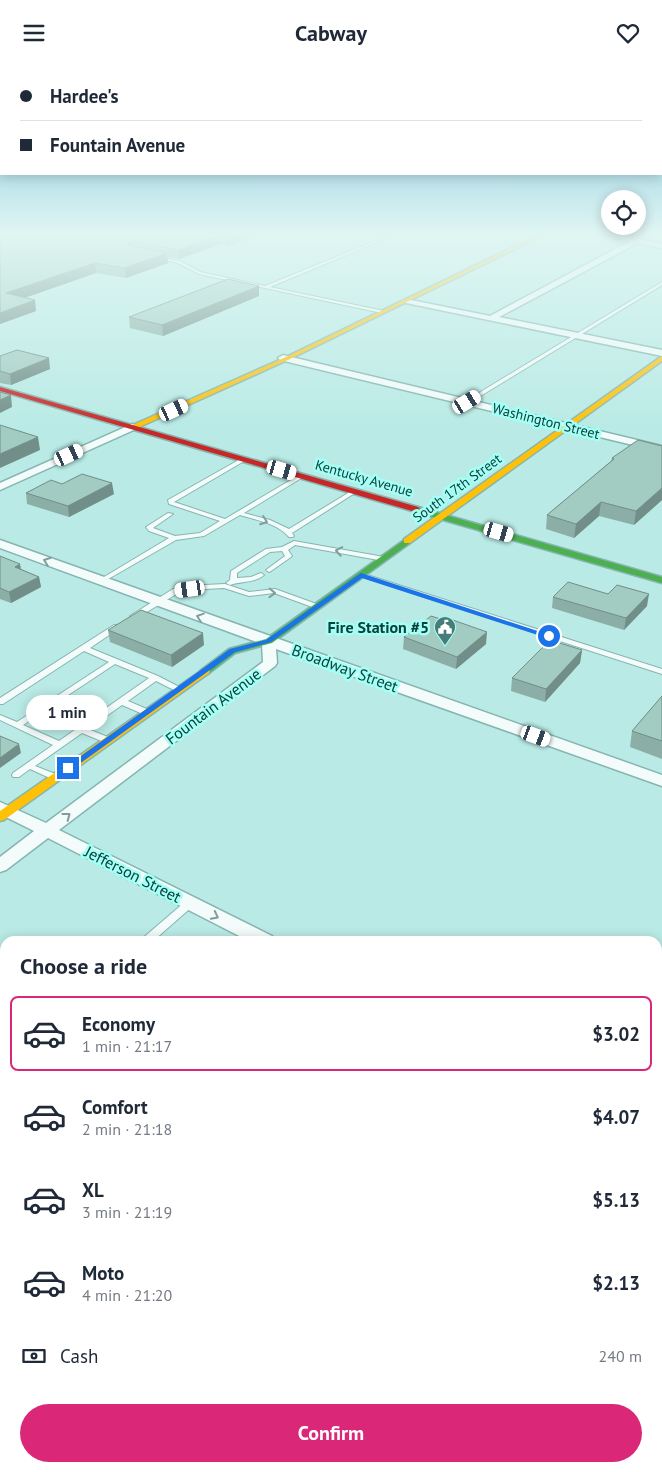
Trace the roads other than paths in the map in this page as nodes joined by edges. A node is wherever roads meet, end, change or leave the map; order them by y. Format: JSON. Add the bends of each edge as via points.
{"nodes":[{"id":1,"x":325,"y":300,"type":"edge"},
{"id":2,"x":409,"y":300,"type":"edge"},
{"id":3,"x":526,"y":300,"type":"edge"},
{"id":4,"x":635,"y":300,"type":"edge"},
{"id":5,"x":406,"y":301,"type":"junction"},
{"id":6,"x":382,"y":312,"type":"junction"},
{"id":7,"x":492,"y":318,"type":"junction"},
{"id":8,"x":577,"y":335,"type":"junction"},
{"id":9,"x":662,"y":353,"type":"edge"},
{"id":10,"x":283,"y":358,"type":"junction"},
{"id":11,"x":662,"y":358,"type":"edge"},
{"id":12,"x":0,"y":389,"type":"edge"},
{"id":13,"x":467,"y":402,"type":"junction"},
{"id":14,"x":567,"y":426,"type":"junction"},
{"id":15,"x":132,"y":427,"type":"junction"},
{"id":16,"x":662,"y":449,"type":"edge"},
{"id":17,"x":244,"y":459,"type":"junction"},
{"id":18,"x":301,"y":476,"type":"junction"},
{"id":19,"x":0,"y":487,"type":"edge"},
{"id":20,"x":355,"y":491,"type":"junction"},
{"id":21,"x":239,"y":513,"type":"junction"},
{"id":22,"x":170,"y":514,"type":"dead end"},
{"id":23,"x":444,"y":516,"type":"junction"},
{"id":24,"x":226,"y":521,"type":"junction"},
{"id":25,"x":289,"y":532,"type":"junction"},
{"id":26,"x":174,"y":538,"type":"junction"},
{"id":27,"x":294,"y":543,"type":"junction"},
{"id":28,"x":0,"y":544,"type":"edge"},
{"id":29,"x":284,"y":549,"type":"junction"},
{"id":30,"x":384,"y":559,"type":"junction"},
{"id":31,"x":269,"y":570,"type":"dead end"},
{"id":32,"x":261,"y":575,"type":"dead end"},
{"id":33,"x":361,"y":575,"type":"junction"},
{"id":34,"x":662,"y":580,"type":"edge"},
{"id":35,"x":100,"y":581,"type":"junction"},
{"id":36,"x":234,"y":581,"type":"junction"},
{"id":37,"x":225,"y":586,"type":"junction"},
{"id":38,"x":157,"y":601,"type":"junction"},
{"id":39,"x":318,"y":606,"type":"junction"},
{"id":40,"x":269,"y":641,"type":"junction"},
{"id":41,"x":83,"y":649,"type":"junction"},
{"id":42,"x":115,"y":661,"type":"junction"},
{"id":43,"x":662,"y":673,"type":"edge"},
{"id":44,"x":155,"y":678,"type":"junction"},
{"id":45,"x":180,"y":689,"type":"junction"},
{"id":46,"x":121,"y":701,"type":"junction"},
{"id":47,"x":0,"y":702,"type":"edge"},
{"id":48,"x":146,"y":712,"type":"junction"},
{"id":49,"x":0,"y":717,"type":"edge"},
{"id":50,"x":17,"y":725,"type":"junction"},
{"id":51,"x":81,"y":729,"type":"junction"},
{"id":52,"x":107,"y":741,"type":"junction"},
{"id":53,"x":58,"y":744,"type":"junction"},
{"id":54,"x":29,"y":765,"type":"junction"},
{"id":55,"x":16,"y":775,"type":"dead end"},
{"id":56,"x":55,"y":777,"type":"junction"},
{"id":57,"x":662,"y":781,"type":"edge"},
{"id":58,"x":3,"y":812,"type":"edge"},
{"id":59,"x":48,"y":831,"type":"junction"},
{"id":60,"x":0,"y":866,"type":"edge"},
{"id":61,"x":190,"y":903,"type":"junction"},
{"id":62,"x":153,"y":936,"type":"edge"},
{"id":63,"x":255,"y":936,"type":"edge"}],
"edges":[{"from":1,"to":6,"type":"lane"},
{"from":2,"to":5,"type":"street"},
{"from":3,"to":7,"type":"street"},
{"from":4,"to":8,"type":"lane"},
{"from":5,"to":6,"type":"street"},
{"from":5,"to":7,"type":"street"},
{"from":6,"to":10,"type":"street"},
{"from":7,"to":8,"type":"street"},
{"from":8,"to":9,"type":"street"},
{"from":8,"to":13,"type":"lane"},
{"from":10,"to":13,"type":"street","name":"Washington Street"},
{"from":10,"to":15,"type":"street"},
{"from":11,"to":14,"type":"street","name":"South 17th Street"},
{"from":12,"to":15,"type":"street","name":"Kentucky Avenue"},
{"from":13,"to":14,"type":"street","name":"Washington Street"},
{"from":14,"to":16,"type":"street","name":"Washington Street"},
{"from":14,"to":23,"type":"street","name":"South 17th Street"},
{"from":15,"to":17,"type":"street","name":"Kentucky Avenue"},
{"from":15,"to":19,"type":"street"},
{"from":17,"to":18,"type":"street","name":"Kentucky Avenue"},
{"from":17,"to":24,"type":"lane","via":[[171,500],[171,503]]},
{"from":18,"to":20,"type":"street","name":"Kentucky Avenue"},
{"from":18,"to":21,"type":"lane"},
{"from":20,"to":23,"type":"street","name":"Kentucky Avenue"},
{"from":20,"to":25,"type":"lane"},
{"from":21,"to":24,"type":"lane"},
{"from":21,"to":25,"type":"lane","one_way":true},
{"from":22,"to":26,"type":"lane","via":[[149,527]]},
{"from":23,"to":30,"type":"street","name":"South 17th Street"},
{"from":23,"to":34,"type":"street","name":"Kentucky Avenue"},
{"from":24,"to":26,"type":"lane","via":[[202,535]]},
{"from":25,"to":27,"type":"lane"},
{"from":26,"to":35,"type":"lane"},
{"from":27,"to":29,"type":"lane"},
{"from":30,"to":27,"type":"lane","one_way":true},
{"from":35,"to":28,"type":"street","name":"Broadway Street","one_way":true},
{"from":29,"to":31,"type":"lane","via":[[289,556]]},
{"from":29,"to":36,"type":"lane","via":[[268,550],[233,572]]},
{"from":30,"to":33,"type":"street","name":"South 17th Street"},
{"from":32,"to":36,"type":"lane","via":[[253,580]]},
{"from":33,"to":39,"type":"street","name":"South 17th Street"},
{"from":33,"to":43,"type":"lane"},
{"from":35,"to":38,"type":"street","name":"Broadway Street"},
{"from":36,"to":37,"type":"lane"},
{"from":37,"to":38,"type":"lane","via":[[176,591]]},
{"from":37,"to":39,"type":"lane","one_way":true,"via":[[249,594],[275,591]]},
{"from":40,"to":38,"type":"street","name":"Broadway Street","one_way":true},
{"from":38,"to":41,"type":"lane"},
{"from":39,"to":40,"type":"street","name":"South 17th Street"},
{"from":40,"to":45,"type":"street","name":"Fountain Avenue","via":[[232,651]]},
{"from":40,"to":57,"type":"street","name":"Broadway Street"},
{"from":59,"to":40,"type":"street","name":"Fountain Avenue","one_way":true,"via":[[270,663]]},
{"from":41,"to":42,"type":"lane"},
{"from":41,"to":47,"type":"lane"},
{"from":42,"to":44,"type":"lane"},
{"from":42,"to":50,"type":"lane"},
{"from":44,"to":45,"type":"lane"},
{"from":44,"to":46,"type":"lane"},
{"from":45,"to":48,"type":"street","name":"Fountain Avenue"},
{"from":46,"to":48,"type":"lane"},
{"from":46,"to":51,"type":"lane"},
{"from":48,"to":52,"type":"street","name":"Fountain Avenue"},
{"from":49,"to":50,"type":"lane"},
{"from":50,"to":53,"type":"lane"},
{"from":51,"to":52,"type":"lane"},
{"from":51,"to":53,"type":"lane"},
{"from":52,"to":56,"type":"street","name":"Fountain Avenue"},
{"from":53,"to":54,"type":"lane"},
{"from":54,"to":55,"type":"lane"},
{"from":54,"to":56,"type":"lane"},
{"from":56,"to":58,"type":"street","name":"Fountain Avenue"},
{"from":58,"to":59,"type":"street","name":"Jefferson Street"},
{"from":59,"to":60,"type":"street","name":"Fountain Avenue"},
{"from":59,"to":61,"type":"street","name":"Jefferson Street"},
{"from":61,"to":62,"type":"lane"},
{"from":61,"to":63,"type":"street","name":"Jefferson Street","one_way":true}]}
